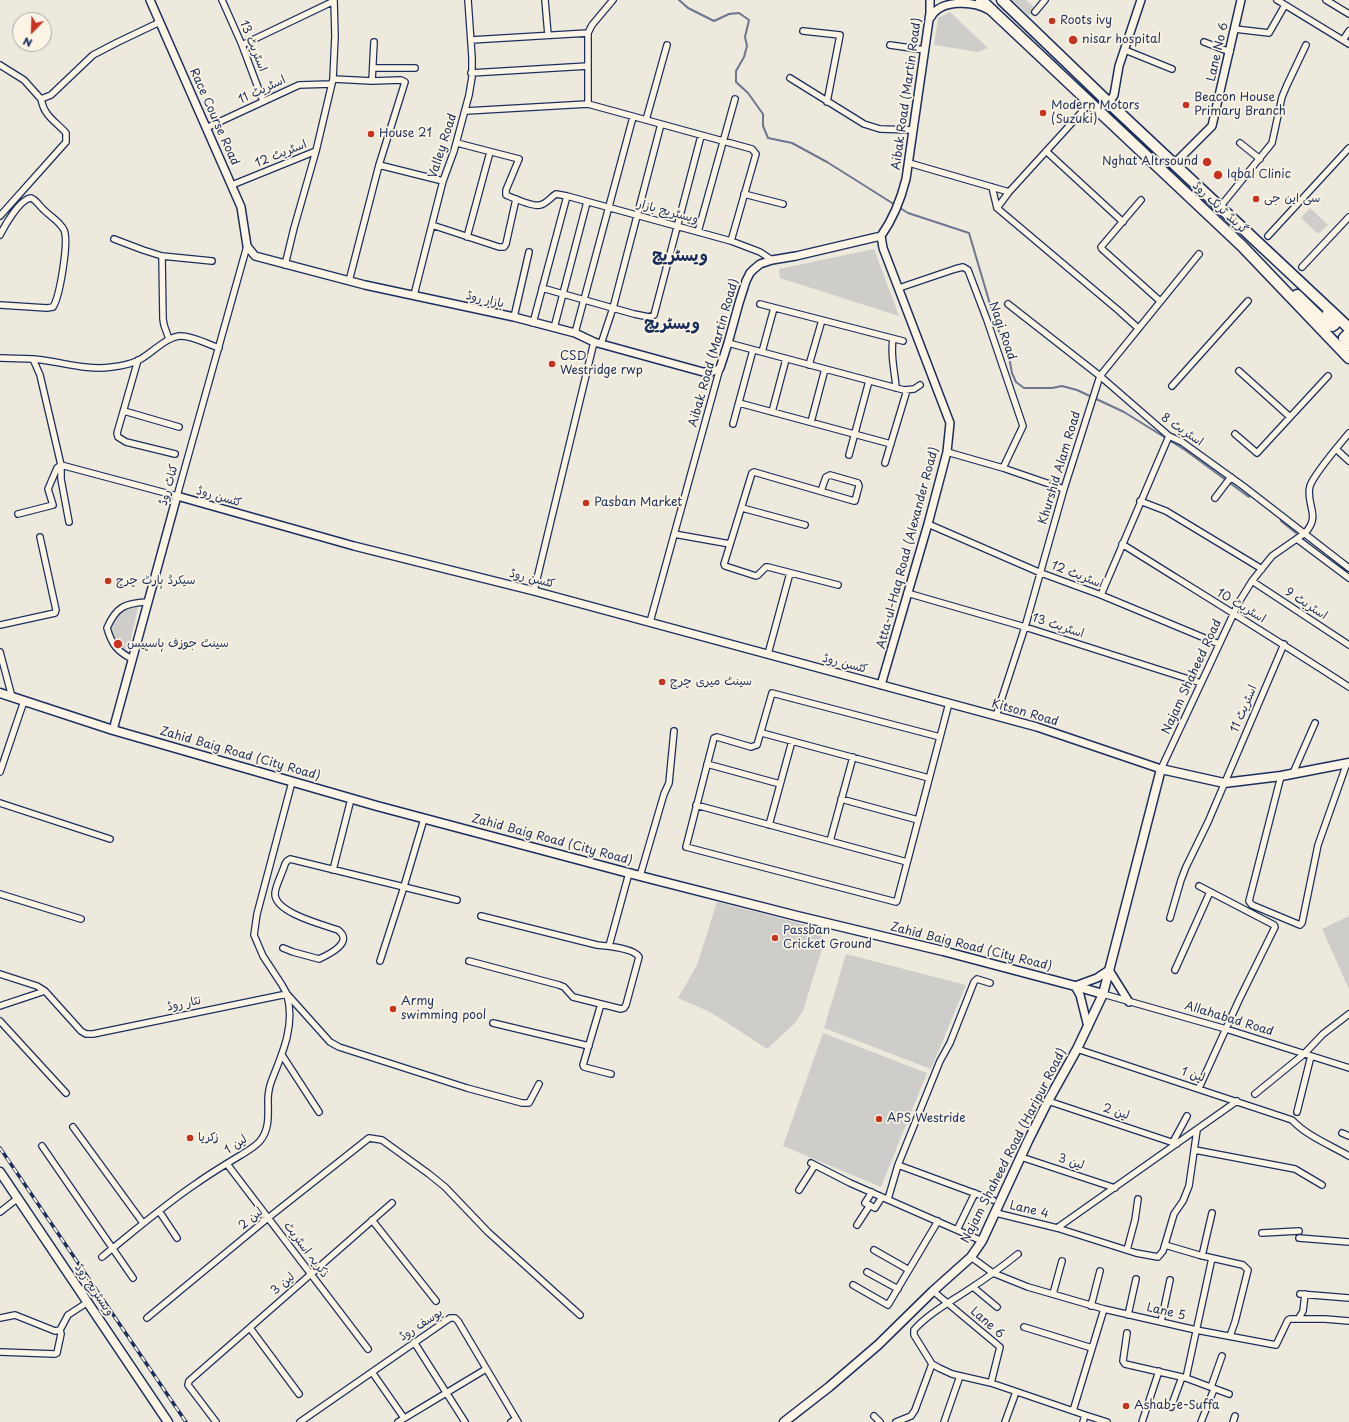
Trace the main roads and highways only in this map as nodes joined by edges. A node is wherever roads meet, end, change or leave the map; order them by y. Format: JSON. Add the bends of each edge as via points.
{"nodes":[{"id":1,"x":981,"y":0,"type":"edge"},
{"id":2,"x":1002,"y":0,"type":"edge"},
{"id":3,"x":1242,"y":246,"type":"junction"},
{"id":4,"x":1280,"y":262,"type":"junction"},
{"id":5,"x":1349,"y":328,"type":"edge"},
{"id":6,"x":1349,"y":335,"type":"edge"},
{"id":7,"x":1349,"y":345,"type":"edge"},
{"id":8,"x":1349,"y":358,"type":"edge"},
{"id":9,"x":0,"y":693,"type":"edge"},
{"id":10,"x":1348,"y":763,"type":"edge"},
{"id":11,"x":1103,"y":994,"type":"junction"},
{"id":12,"x":0,"y":1172,"type":"edge"},
{"id":13,"x":168,"y":1422,"type":"edge"},
{"id":14,"x":784,"y":1422,"type":"edge"}],
"edges":[{"from":1,"to":3,"type":"highway","name":"گرینڈ ٹرنک روڈ"},
{"from":2,"to":4,"type":"highway","name":"گرینڈ ٹرنک روڈ","via":[[1109,104]]},
{"from":3,"to":4,"type":"highway","via":[[1282,280],[1328,325],[1334,325],[1334,320]]},
{"from":3,"to":8,"type":"highway","name":"گرینڈ ٹرنک روڈ"},
{"from":4,"to":5,"type":"highway","name":"گرینڈ ٹرنک روڈ"},
{"from":6,"to":7,"type":"highway","via":[[1344,338]]},
{"from":9,"to":11,"type":"main road","name":"Zahid Baig Road (City Road)","via":[[113,730],[424,819]]},
{"from":10,"to":11,"type":"main road","name":"Najam Shaheed Road (Haripur Road)","via":[[1281,776],[1224,783],[1161,769]]},
{"from":11,"to":14,"type":"main road","name":"Najam Shaheed Road (Haripur Road)","via":[[1077,1049],[1048,1101],[982,1241],[971,1257],[878,1344]]},
{"from":12,"to":13,"type":"main road","name":"ویسٹریج روڈ"}]}
